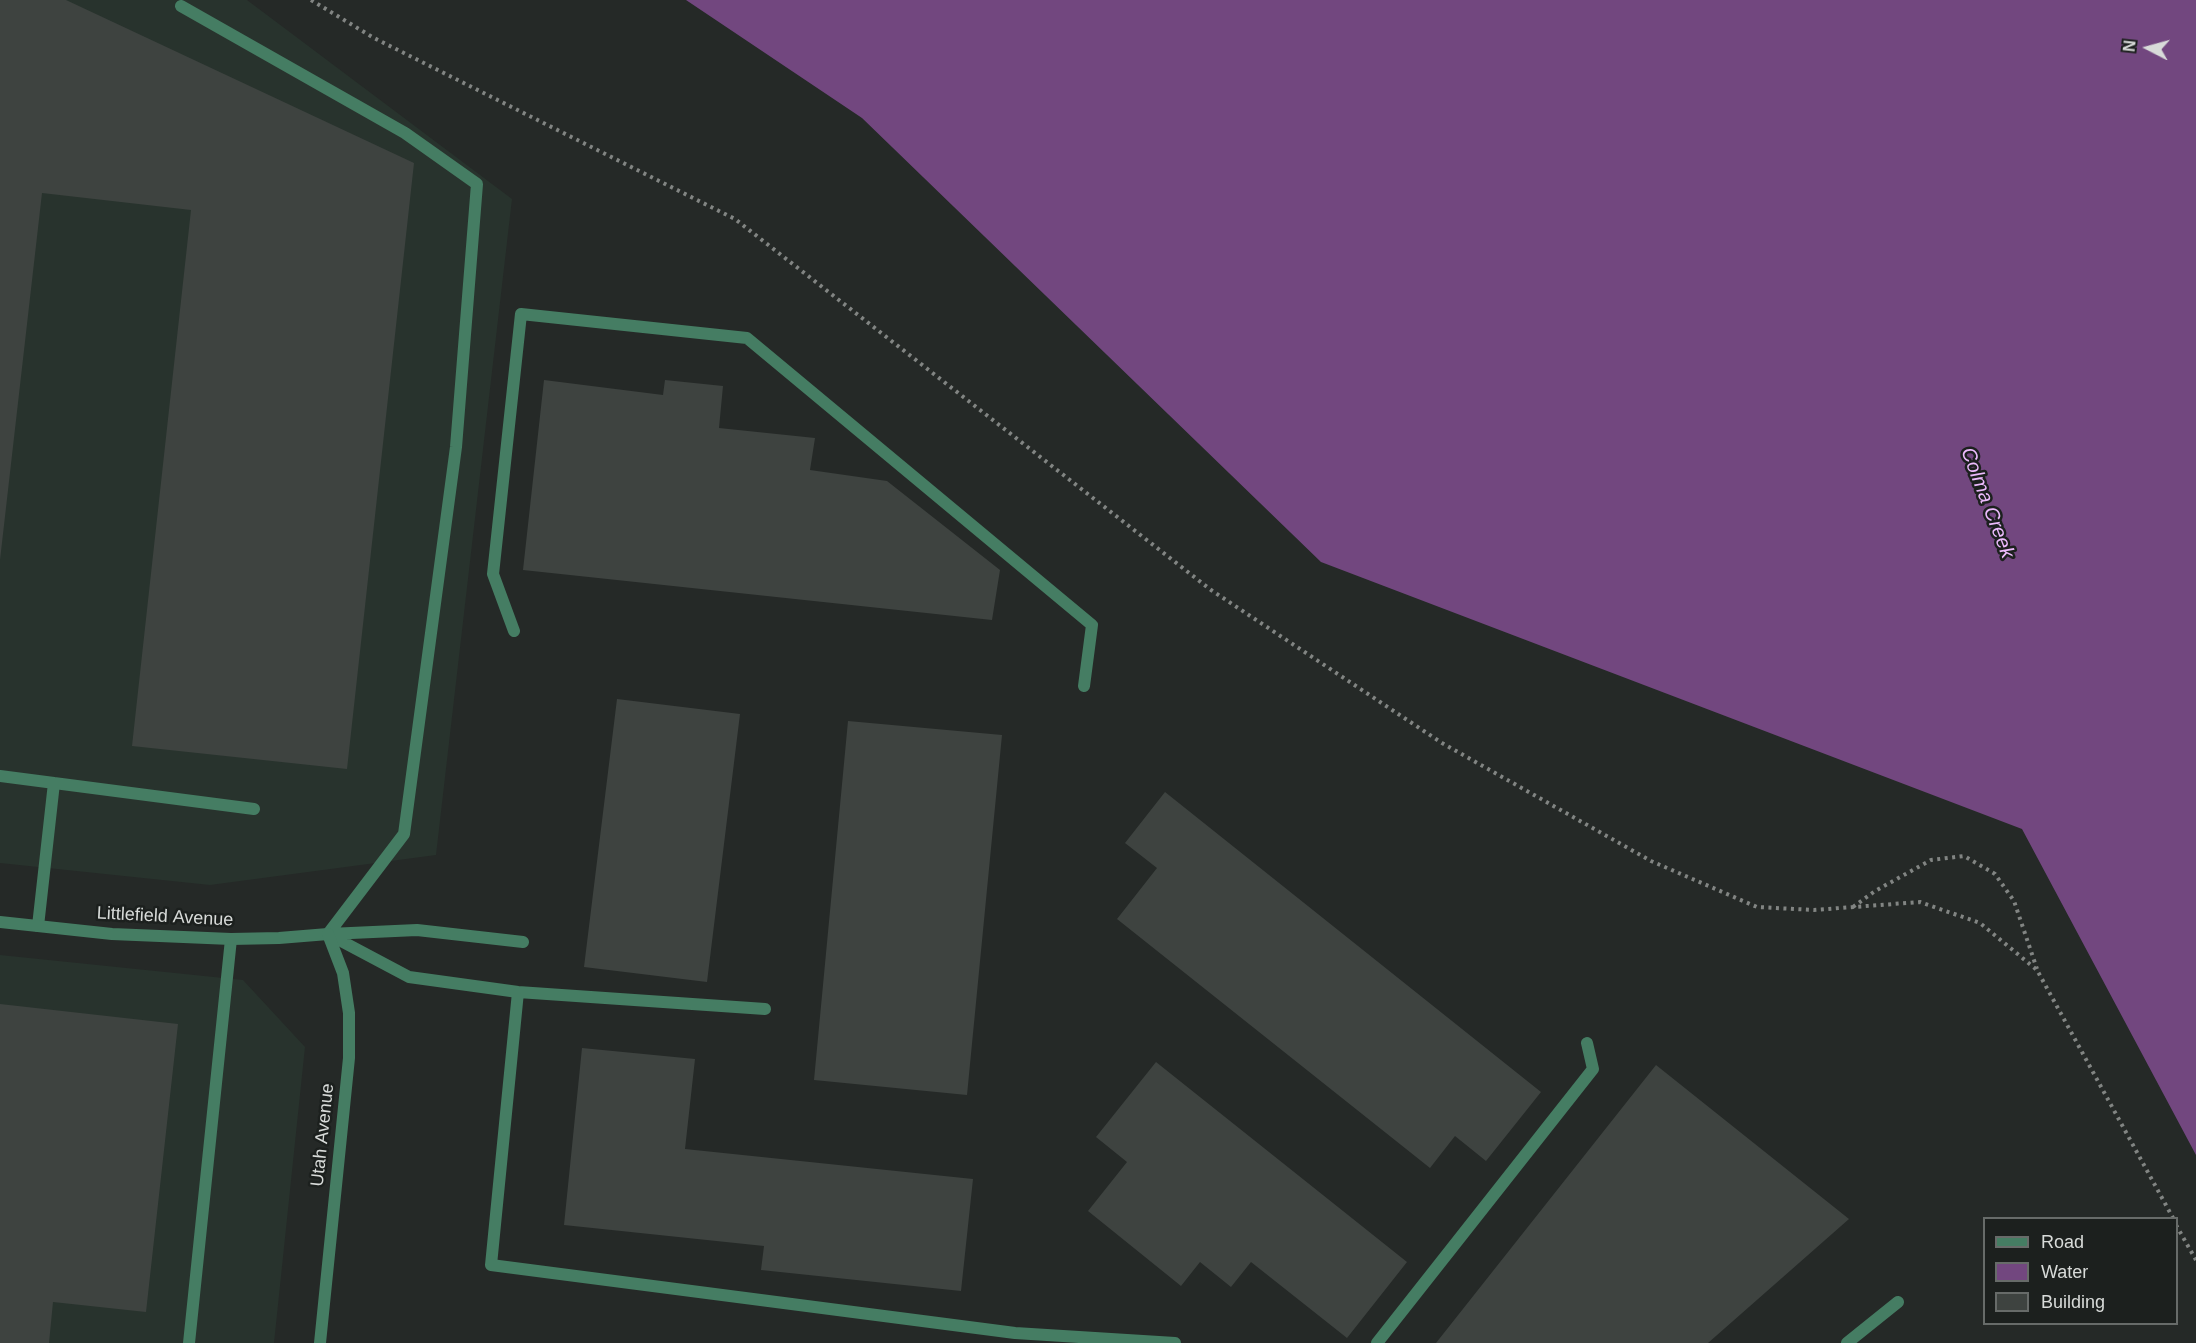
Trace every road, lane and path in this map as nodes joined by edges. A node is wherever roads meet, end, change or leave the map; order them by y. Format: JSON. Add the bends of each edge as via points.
{"nodes":[{"id":1,"x":311,"y":0,"type":"edge"},
{"id":2,"x":181,"y":6,"type":"dead end"},
{"id":3,"x":514,"y":631,"type":"dead end"},
{"id":4,"x":1084,"y":686,"type":"dead end"},
{"id":5,"x":0,"y":776,"type":"edge"},
{"id":6,"x":54,"y":783,"type":"junction"},
{"id":7,"x":254,"y":809,"type":"dead end"},
{"id":8,"x":1853,"y":907,"type":"junction"},
{"id":9,"x":0,"y":922,"type":"edge"},
{"id":10,"x":38,"y":926,"type":"junction"},
{"id":11,"x":328,"y":934,"type":"junction"},
{"id":12,"x":231,"y":939,"type":"junction"},
{"id":13,"x":523,"y":942,"type":"dead end"},
{"id":14,"x":2037,"y":970,"type":"junction"},
{"id":15,"x":518,"y":992,"type":"junction"},
{"id":16,"x":765,"y":1009,"type":"dead end"},
{"id":17,"x":1587,"y":1043,"type":"dead end"},
{"id":18,"x":2172,"y":1217,"type":"edge"},
{"id":19,"x":2178,"y":1228,"type":"edge"},
{"id":20,"x":2196,"y":1260,"type":"edge"},
{"id":21,"x":1898,"y":1302,"type":"dead end"},
{"id":22,"x":1018,"y":1338,"type":"edge"},
{"id":23,"x":189,"y":1343,"type":"edge"},
{"id":24,"x":320,"y":1343,"type":"edge"},
{"id":25,"x":1175,"y":1343,"type":"edge"},
{"id":26,"x":1377,"y":1343,"type":"edge"},
{"id":27,"x":1847,"y":1343,"type":"edge"}],
"edges":[{"from":1,"to":8,"type":"path","via":[[374,39],[735,219],[1211,590],[1442,743],[1651,861],[1757,907]]},
{"from":2,"to":11,"type":"street","via":[[405,134],[477,183],[456,447],[404,834]]},
{"from":3,"to":4,"type":"street","via":[[493,574],[521,314],[747,338],[1092,625]]},
{"from":5,"to":6,"type":"street"},
{"from":6,"to":7,"type":"street"},
{"from":6,"to":10,"type":"street"},
{"from":8,"to":14,"type":"path","via":[[1920,902],[1980,923]]},
{"from":8,"to":14,"type":"path","via":[[1931,860],[1964,856],[1995,874],[2014,901]]},
{"from":9,"to":10,"type":"street","name":"Littlefield Avenue"},
{"from":10,"to":12,"type":"street","name":"Littlefield Avenue","via":[[112,934]]},
{"from":11,"to":12,"type":"street","name":"Littlefield Avenue"},
{"from":11,"to":13,"type":"street","name":"Littlefield Avenue","via":[[417,930]]},
{"from":11,"to":15,"type":"street","via":[[409,977]]},
{"from":11,"to":24,"type":"street","name":"Utah Avenue","via":[[342,973],[350,1013],[350,1058]]},
{"from":12,"to":23,"type":"street"},
{"from":14,"to":18,"type":"path"},
{"from":15,"to":16,"type":"street"},
{"from":15,"to":22,"type":"street","via":[[491,1265]]},
{"from":17,"to":26,"type":"street","via":[[1593,1069]]},
{"from":19,"to":20,"type":"path"},
{"from":21,"to":27,"type":"street"},
{"from":22,"to":25,"type":"street"}]}
